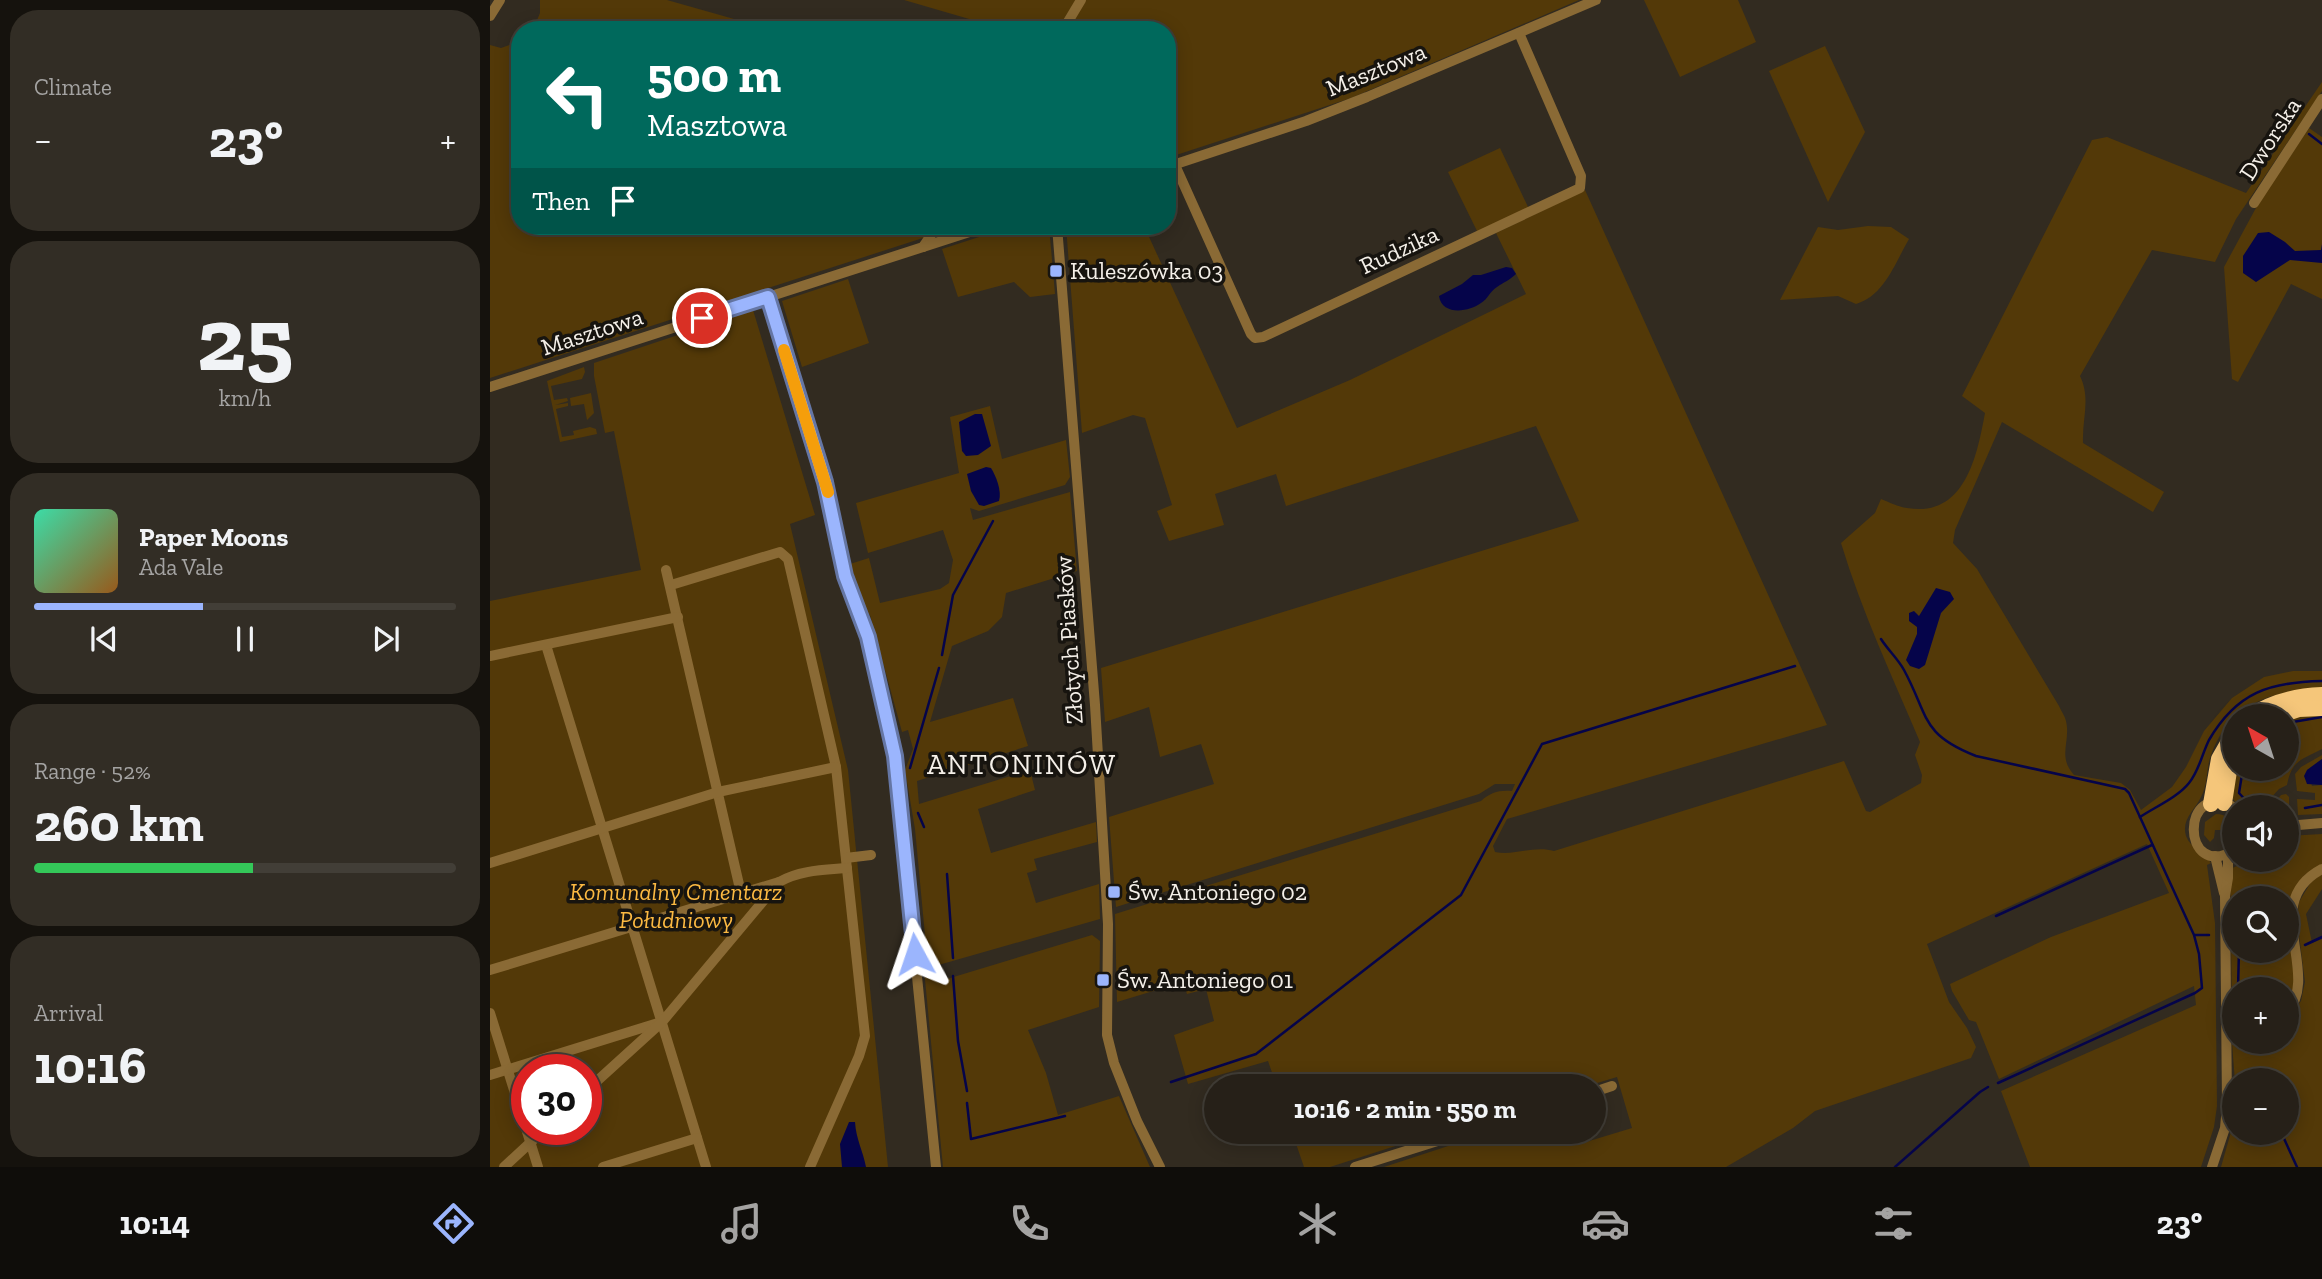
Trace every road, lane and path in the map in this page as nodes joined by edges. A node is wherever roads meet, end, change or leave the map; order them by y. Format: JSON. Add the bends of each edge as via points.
{"nodes":[{"id":1,"x":500,"y":0,"type":"edge"},
{"id":2,"x":1081,"y":0,"type":"edge"},
{"id":3,"x":1596,"y":0,"type":"edge"},
{"id":4,"x":490,"y":16,"type":"edge"},
{"id":5,"x":1068,"y":21,"type":"edge"},
{"id":6,"x":1519,"y":33,"type":"junction"},
{"id":7,"x":2322,"y":99,"type":"edge"},
{"id":8,"x":1176,"y":164,"type":"edge"},
{"id":9,"x":1176,"y":176,"type":"edge"},
{"id":10,"x":2254,"y":203,"type":"dead end"},
{"id":11,"x":931,"y":235,"type":"edge"},
{"id":12,"x":960,"y":235,"type":"edge"},
{"id":13,"x":1058,"y":235,"type":"edge"},
{"id":14,"x":923,"y":247,"type":"junction"},
{"id":15,"x":768,"y":297,"type":"junction"},
{"id":16,"x":490,"y":387,"type":"edge"},
{"id":17,"x":666,"y":570,"type":"dead end"},
{"id":18,"x":671,"y":585,"type":"junction"},
{"id":19,"x":678,"y":617,"type":"junction"},
{"id":20,"x":546,"y":645,"type":"junction"},
{"id":21,"x":490,"y":656,"type":"edge"},
{"id":22,"x":2322,"y":695,"type":"edge"},
{"id":23,"x":2272,"y":704,"type":"edge"},
{"id":24,"x":2322,"y":708,"type":"edge"},
{"id":25,"x":2300,"y":709,"type":"edge"},
{"id":26,"x":2222,"y":754,"type":"edge"},
{"id":27,"x":836,"y":767,"type":"junction"},
{"id":28,"x":718,"y":792,"type":"junction"},
{"id":29,"x":2222,"y":795,"type":"edge"},
{"id":30,"x":2222,"y":805,"type":"edge"},
{"id":31,"x":2322,"y":823,"type":"edge"},
{"id":32,"x":2299,"y":824,"type":"edge"},
{"id":33,"x":601,"y":828,"type":"junction"},
{"id":34,"x":2222,"y":854,"type":"edge"},
{"id":35,"x":871,"y":855,"type":"dead end"},
{"id":36,"x":2215,"y":856,"type":"junction"},
{"id":37,"x":490,"y":863,"type":"edge"},
{"id":38,"x":847,"y":863,"type":"junction"},
{"id":39,"x":2322,"y":869,"type":"edge"},
{"id":40,"x":779,"y":882,"type":"junction"},
{"id":41,"x":2223,"y":886,"type":"edge"},
{"id":42,"x":741,"y":893,"type":"junction"},
{"id":43,"x":632,"y":926,"type":"junction"},
{"id":44,"x":490,"y":970,"type":"edge"},
{"id":45,"x":2299,"y":986,"type":"edge"},
{"id":46,"x":490,"y":1013,"type":"edge"},
{"id":47,"x":662,"y":1022,"type":"junction"},
{"id":48,"x":2230,"y":1054,"type":"edge"},
{"id":49,"x":507,"y":1070,"type":"junction"},
{"id":50,"x":490,"y":1075,"type":"edge"},
{"id":51,"x":602,"y":1076,"type":"edge"},
{"id":52,"x":511,"y":1082,"type":"edge"},
{"id":53,"x":1612,"y":1086,"type":"dead end"},
{"id":54,"x":1606,"y":1088,"type":"edge"},
{"id":55,"x":697,"y":1138,"type":"junction"},
{"id":56,"x":1427,"y":1144,"type":"edge"},
{"id":57,"x":529,"y":1145,"type":"edge"},
{"id":58,"x":532,"y":1145,"type":"edge"},
{"id":59,"x":504,"y":1167,"type":"edge"},
{"id":60,"x":538,"y":1167,"type":"edge"},
{"id":61,"x":603,"y":1167,"type":"edge"},
{"id":62,"x":706,"y":1167,"type":"edge"},
{"id":63,"x":810,"y":1167,"type":"edge"},
{"id":64,"x":936,"y":1167,"type":"edge"},
{"id":65,"x":1160,"y":1167,"type":"edge"},
{"id":66,"x":1355,"y":1167,"type":"edge"},
{"id":67,"x":2212,"y":1167,"type":"edge"}],
"edges":[{"from":1,"to":4,"type":"street"},
{"from":2,"to":5,"type":"street"},
{"from":3,"to":6,"type":"street","name":"Masztowa"},
{"from":6,"to":8,"type":"street","name":"Masztowa","via":[[1306,121]]},
{"from":6,"to":9,"type":"street","name":"Rudzika","via":[[1581,176],[1580,188],[1259,339],[1251,334]]},
{"from":7,"to":10,"type":"street","name":"Dworska"},
{"from":11,"to":14,"type":"street"},
{"from":12,"to":14,"type":"street","name":"Masztowa"},
{"from":13,"to":65,"type":"street","name":"Złotych Piasków","via":[[1096,719],[1108,924],[1107,1035],[1137,1121]]},
{"from":14,"to":15,"type":"street","name":"Masztowa"},
{"from":15,"to":16,"type":"street","name":"Masztowa"},
{"from":15,"to":64,"type":"street","via":[[825,482],[845,576],[868,637],[895,756]]},
{"from":17,"to":18,"type":"street"},
{"from":18,"to":19,"type":"street"},
{"from":18,"to":27,"type":"street","via":[[780,552],[788,559]]},
{"from":19,"to":20,"type":"street"},
{"from":19,"to":28,"type":"street"},
{"from":20,"to":21,"type":"street"},
{"from":20,"to":33,"type":"street"},
{"from":22,"to":23,"type":"highway"},
{"from":24,"to":25,"type":"highway"},
{"from":26,"to":29,"type":"highway"},
{"from":27,"to":28,"type":"street"},
{"from":27,"to":38,"type":"street"},
{"from":28,"to":33,"type":"street"},
{"from":28,"to":42,"type":"street"},
{"from":30,"to":36,"type":"street","via":[[2197,814],[2193,823],[2198,846]]},
{"from":31,"to":32,"type":"street"},
{"from":33,"to":37,"type":"street"},
{"from":33,"to":43,"type":"street"},
{"from":34,"to":36,"type":"street"},
{"from":35,"to":38,"type":"street"},
{"from":36,"to":41,"type":"street"},
{"from":38,"to":40,"type":"street"},
{"from":38,"to":63,"type":"street","via":[[864,1036]]},
{"from":39,"to":45,"type":"street","via":[[2305,881],[2294,902]]},
{"from":40,"to":42,"type":"street"},
{"from":40,"to":47,"type":"street"},
{"from":42,"to":43,"type":"street"},
{"from":43,"to":44,"type":"street"},
{"from":43,"to":47,"type":"street"},
{"from":46,"to":49,"type":"street"},
{"from":47,"to":49,"type":"street"},
{"from":47,"to":51,"type":"street"},
{"from":47,"to":55,"type":"street"},
{"from":48,"to":67,"type":"street","via":[[2225,1128]]},
{"from":49,"to":50,"type":"street"},
{"from":49,"to":52,"type":"street"},
{"from":53,"to":54,"type":"street"},
{"from":55,"to":61,"type":"street"},
{"from":55,"to":62,"type":"street"},
{"from":56,"to":66,"type":"street"},
{"from":57,"to":59,"type":"street"},
{"from":58,"to":60,"type":"street"}]}
